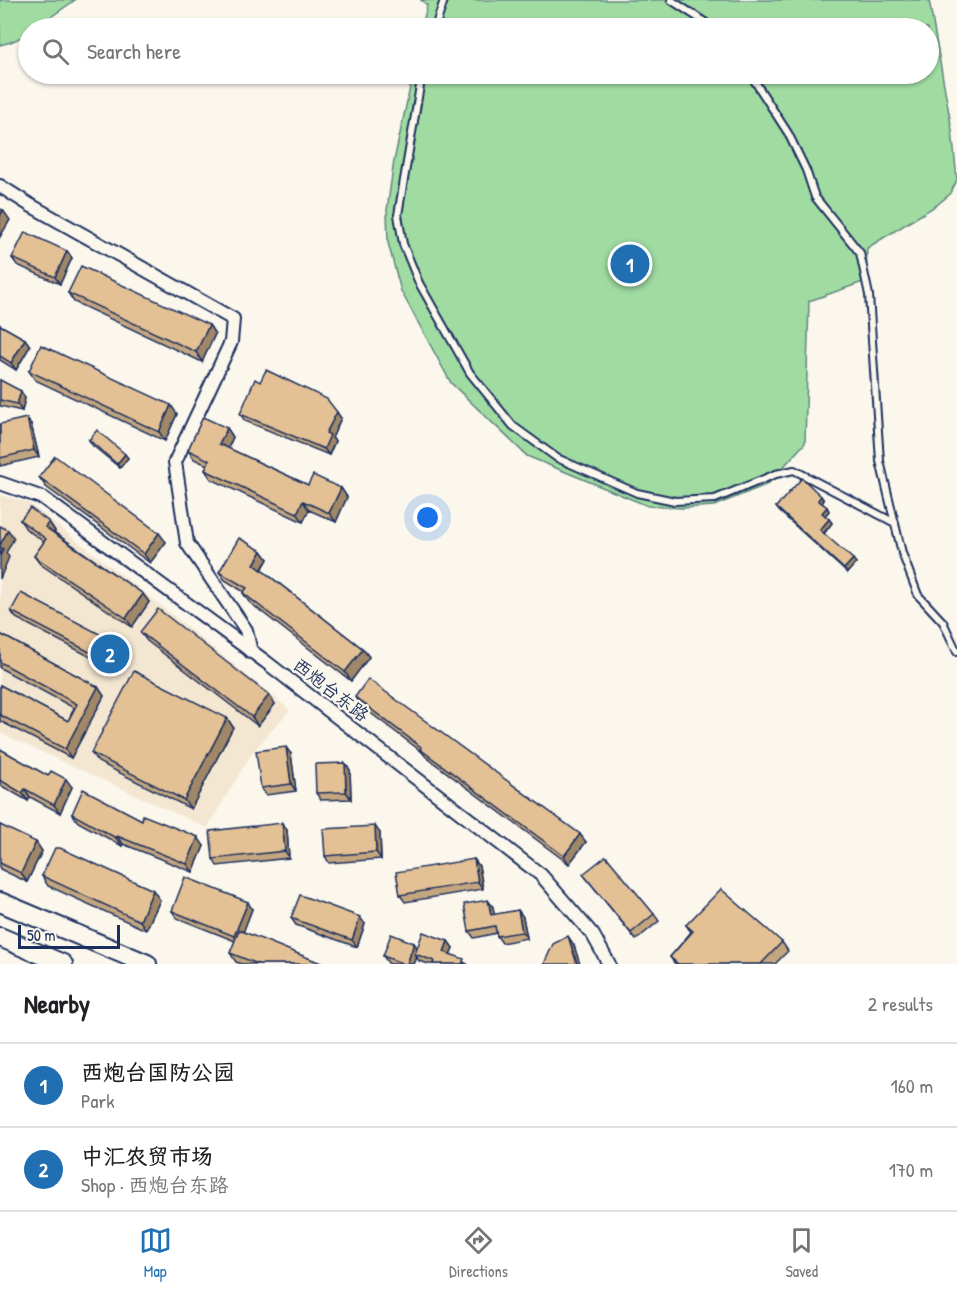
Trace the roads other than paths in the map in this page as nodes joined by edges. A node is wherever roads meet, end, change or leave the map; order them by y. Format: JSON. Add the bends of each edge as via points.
{"nodes":[{"id":1,"x":444,"y":0,"type":"edge"},
{"id":2,"x":671,"y":0,"type":"edge"},
{"id":3,"x":438,"y":18,"type":"edge"},
{"id":4,"x":699,"y":18,"type":"edge"},
{"id":5,"x":420,"y":84,"type":"edge"},
{"id":6,"x":756,"y":84,"type":"edge"},
{"id":7,"x":0,"y":186,"type":"edge"},
{"id":8,"x":0,"y":483,"type":"edge"},
{"id":9,"x":895,"y":524,"type":"junction"},
{"id":10,"x":251,"y":652,"type":"junction"},
{"id":11,"x":957,"y":652,"type":"edge"},
{"id":12,"x":0,"y":902,"type":"edge"},
{"id":13,"x":0,"y":937,"type":"edge"},
{"id":14,"x":63,"y":964,"type":"edge"},
{"id":15,"x":147,"y":964,"type":"edge"},
{"id":16,"x":609,"y":964,"type":"edge"}],
"edges":[{"from":1,"to":3,"type":"lane"},
{"from":2,"to":4,"type":"lane"},
{"from":5,"to":9,"type":"lane","via":[[398,215],[403,244],[419,284],[470,373],[513,426],[557,458],[637,493],[675,501],[715,499],[794,470]]},
{"from":6,"to":9,"type":"lane","via":[[788,133],[815,197],[860,253],[869,295],[880,461]]},
{"from":7,"to":10,"type":"street","via":[[233,319],[231,342],[175,462],[187,543],[246,630]]},
{"from":8,"to":10,"type":"street","name":"西炮台东路","via":[[43,498]]},
{"from":9,"to":11,"type":"lane","via":[[918,595],[943,622]]},
{"from":10,"to":16,"type":"street","name":"西炮台东路","via":[[541,875],[593,935]]},
{"from":12,"to":15,"type":"main road"},
{"from":13,"to":14,"type":"main road"}]}
